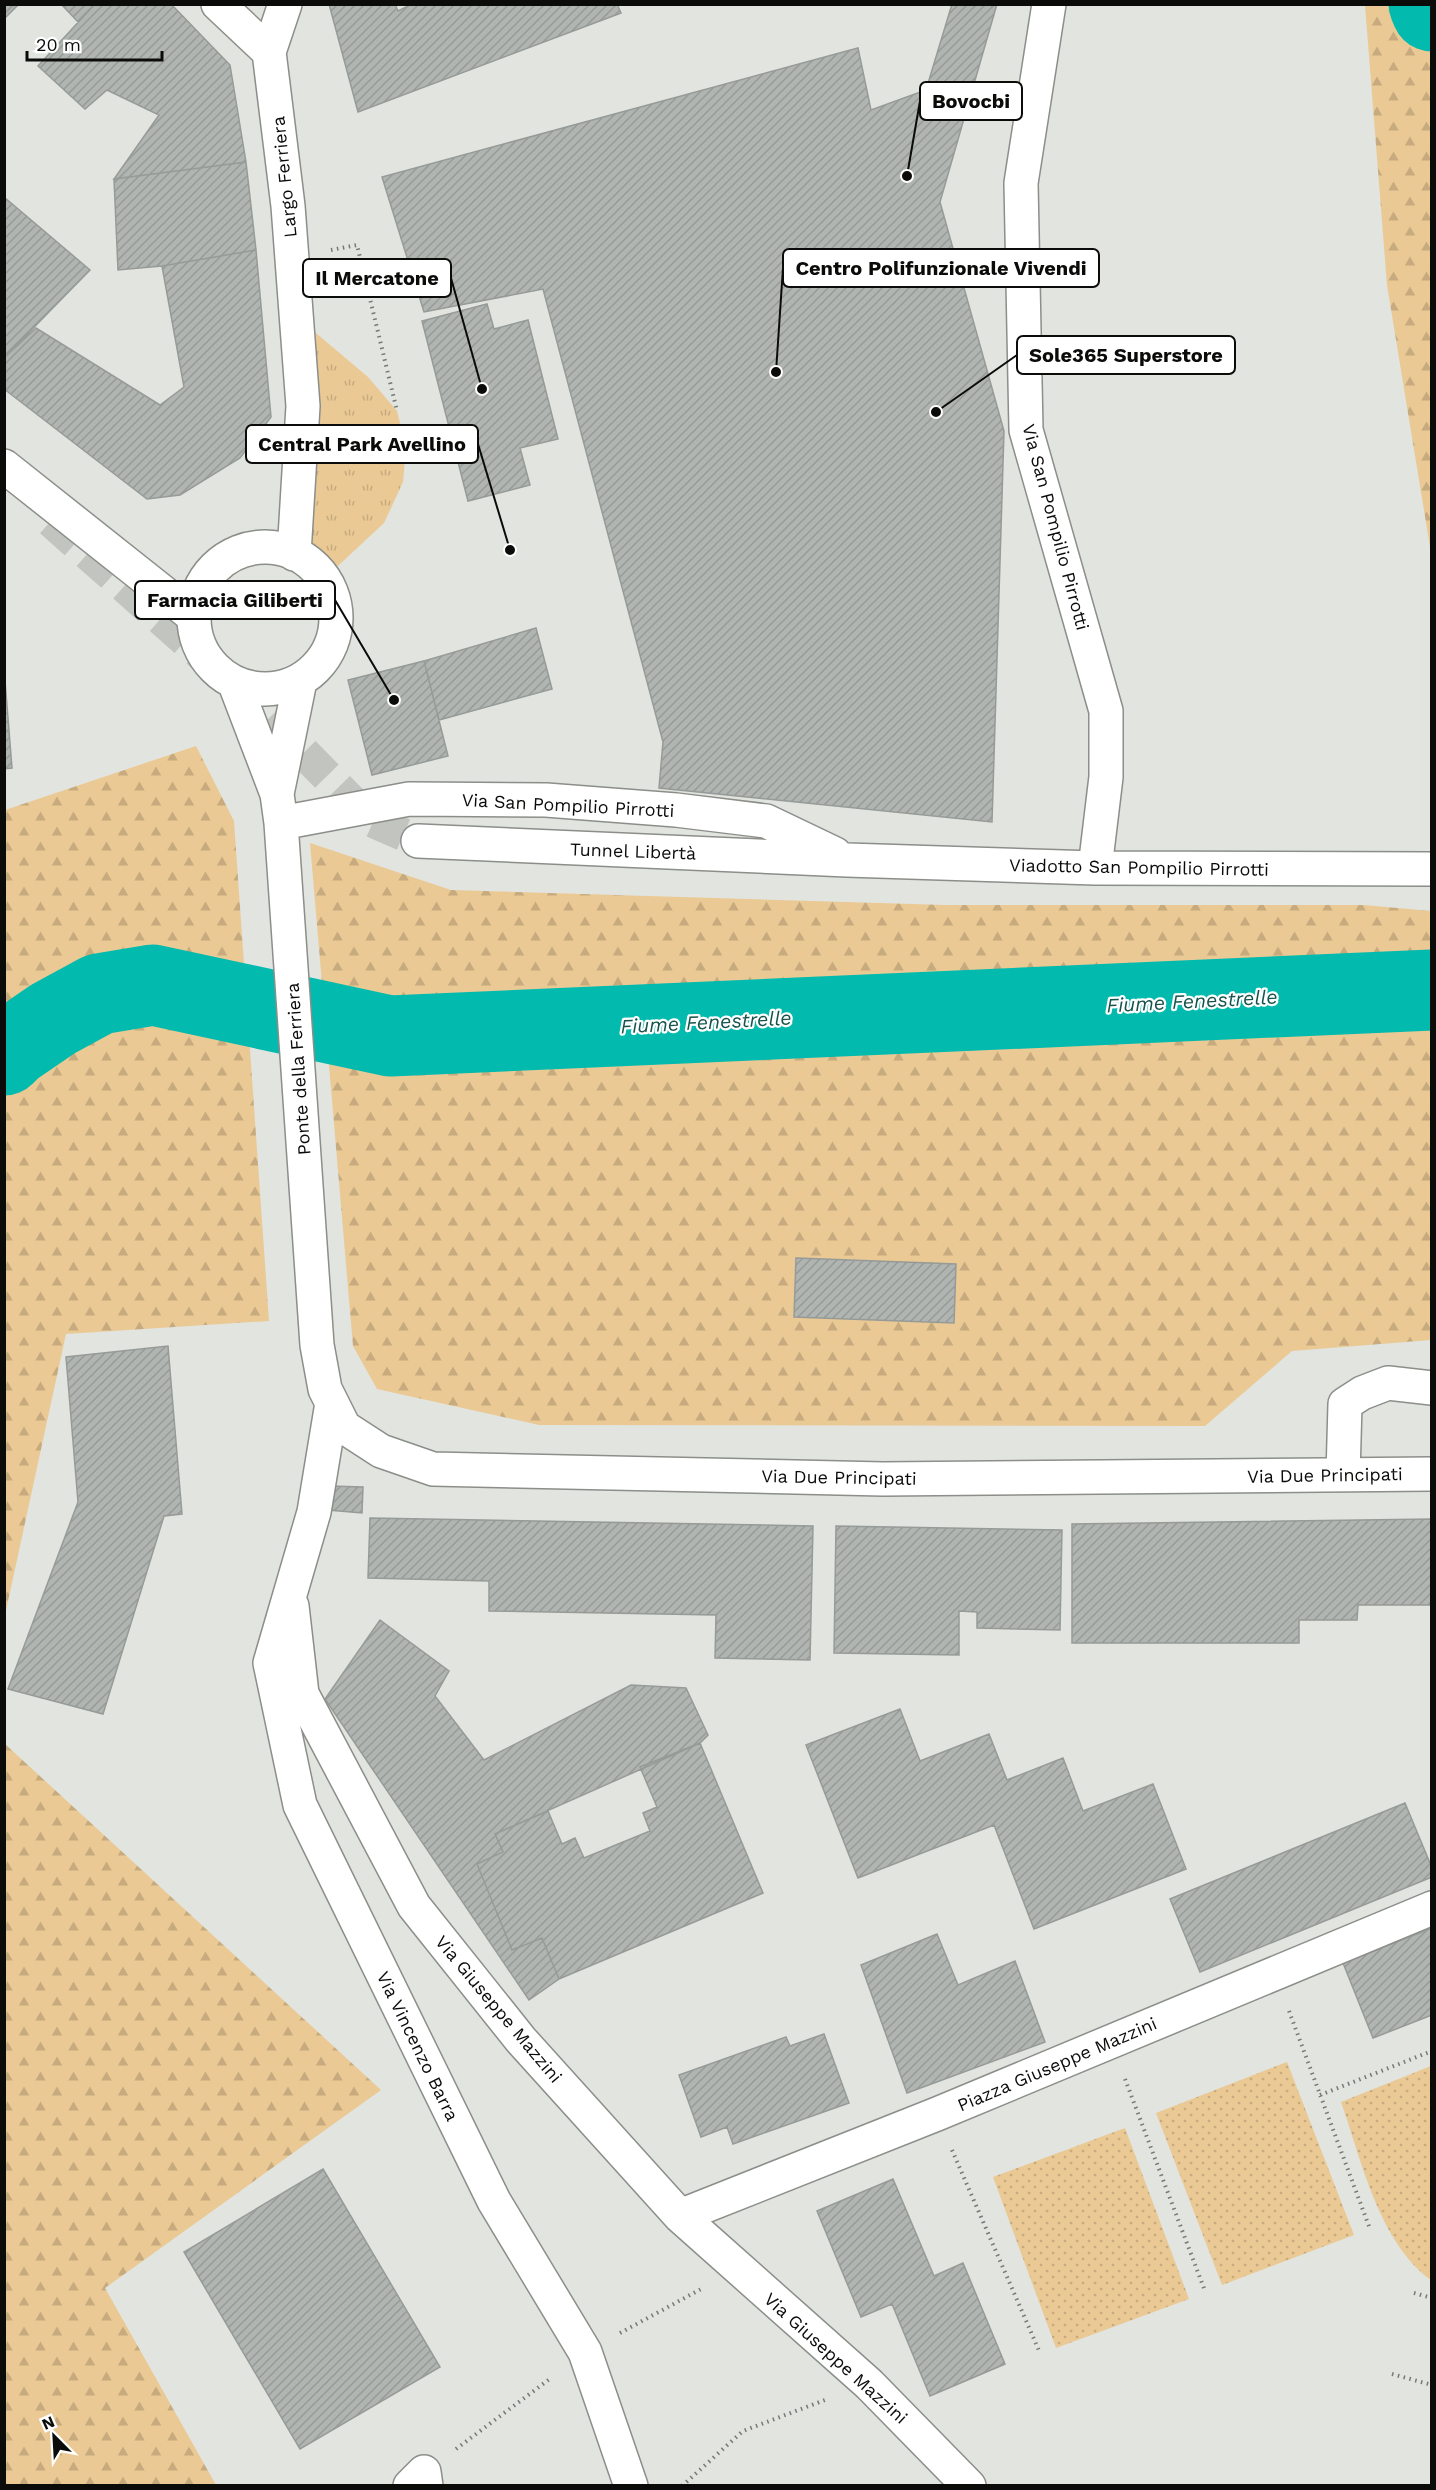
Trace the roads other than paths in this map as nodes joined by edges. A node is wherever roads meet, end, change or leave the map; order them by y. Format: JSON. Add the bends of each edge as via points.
{"nodes":[{"id":1,"x":218,"y":4,"type":"edge"},
{"id":2,"x":285,"y":4,"type":"edge"},
{"id":3,"x":1049,"y":4,"type":"edge"},
{"id":4,"x":269,"y":52,"type":"junction"},
{"id":5,"x":4,"y":466,"type":"edge"},
{"id":6,"x":294,"y":554,"type":"junction"},
{"id":7,"x":193,"y":616,"type":"junction"},
{"id":8,"x":300,"y":681,"type":"junction"},
{"id":9,"x":235,"y":684,"type":"junction"},
{"id":10,"x":279,"y":809,"type":"junction"},
{"id":11,"x":418,"y":841,"type":"tunnel mouth"},
{"id":12,"x":848,"y":860,"type":"junction"},
{"id":13,"x":1095,"y":868,"type":"junction"},
{"id":14,"x":1431,"y":869,"type":"edge"},
{"id":15,"x":317,"y":1345,"type":"joint"},
{"id":16,"x":1431,"y":1388,"type":"edge"},
{"id":17,"x":332,"y":1403,"type":"junction"},
{"id":18,"x":1431,"y":1474,"type":"edge"},
{"id":19,"x":1342,"y":1475,"type":"junction"},
{"id":20,"x":290,"y":1590,"type":"junction"},
{"id":21,"x":1431,"y":1908,"type":"edge"},
{"id":22,"x":680,"y":2216,"type":"junction"},
{"id":23,"x":410,"y":2486,"type":"edge"},
{"id":24,"x":426,"y":2486,"type":"edge"},
{"id":25,"x":631,"y":2486,"type":"edge"},
{"id":26,"x":969,"y":2486,"type":"edge"}],
"edges":[{"from":1,"to":4,"type":"street"},
{"from":2,"to":4,"type":"street"},
{"from":3,"to":13,"type":"street","name":"Via San Pompilio Pirrotti","via":[[1021,183],[1026,430],[1106,711],[1106,777]]},
{"from":4,"to":6,"type":"street","name":"Largo Ferriera","via":[[288,206],[303,406]]},
{"from":5,"to":7,"type":"street"},
{"from":6,"to":7,"type":"street","via":[[276,547],[250,548],[226,558],[207,575],[196,597]]},
{"from":6,"to":8,"type":"street","via":[[307,560],[325,578],[335,599],[337,624],[320,665]]},
{"from":7,"to":9,"type":"street","via":[[196,640],[202,650],[214,669]]},
{"from":8,"to":9,"type":"street","via":[[259,690]]},
{"from":8,"to":10,"type":"street"},
{"from":9,"to":10,"type":"street"},
{"from":10,"to":12,"type":"street","name":"Via San Pompilio Pirrotti","via":[[409,799],[546,800],[676,810],[766,821]]},
{"from":10,"to":15,"type":"street","name":"Ponte della Ferriera"},
{"from":11,"to":12,"type":"street","name":"Tunnel Libertà"},
{"from":12,"to":13,"type":"street","name":"Viadotto San Pompilio Pirrotti"},
{"from":13,"to":14,"type":"street","name":"Viadotto San Pompilio Pirrotti"},
{"from":15,"to":17,"type":"street","name":"Via Due Principati","via":[[325,1389]]},
{"from":16,"to":19,"type":"street","via":[[1388,1383],[1345,1404]]},
{"from":17,"to":19,"type":"street","name":"Via Due Principati","via":[[344,1427],[381,1451],[433,1469],[883,1479]]},
{"from":17,"to":20,"type":"street","name":"Via Giuseppe Mazzini","via":[[314,1512]]},
{"from":18,"to":19,"type":"street","name":"Via Due Principati"},
{"from":20,"to":22,"type":"street","name":"Via Giuseppe Mazzini","via":[[302,1694],[414,1906],[521,2040]]},
{"from":20,"to":25,"type":"street","name":"Via Vincenzo Barra","via":[[270,1663],[300,1805],[494,2201],[585,2352]]},
{"from":21,"to":22,"type":"street","name":"Piazza Giuseppe Mazzini","via":[[937,2114]]},
{"from":22,"to":26,"type":"street","name":"Via Giuseppe Mazzini","via":[[869,2384]]},
{"from":23,"to":24,"type":"street","via":[[424,2472]]}]}
